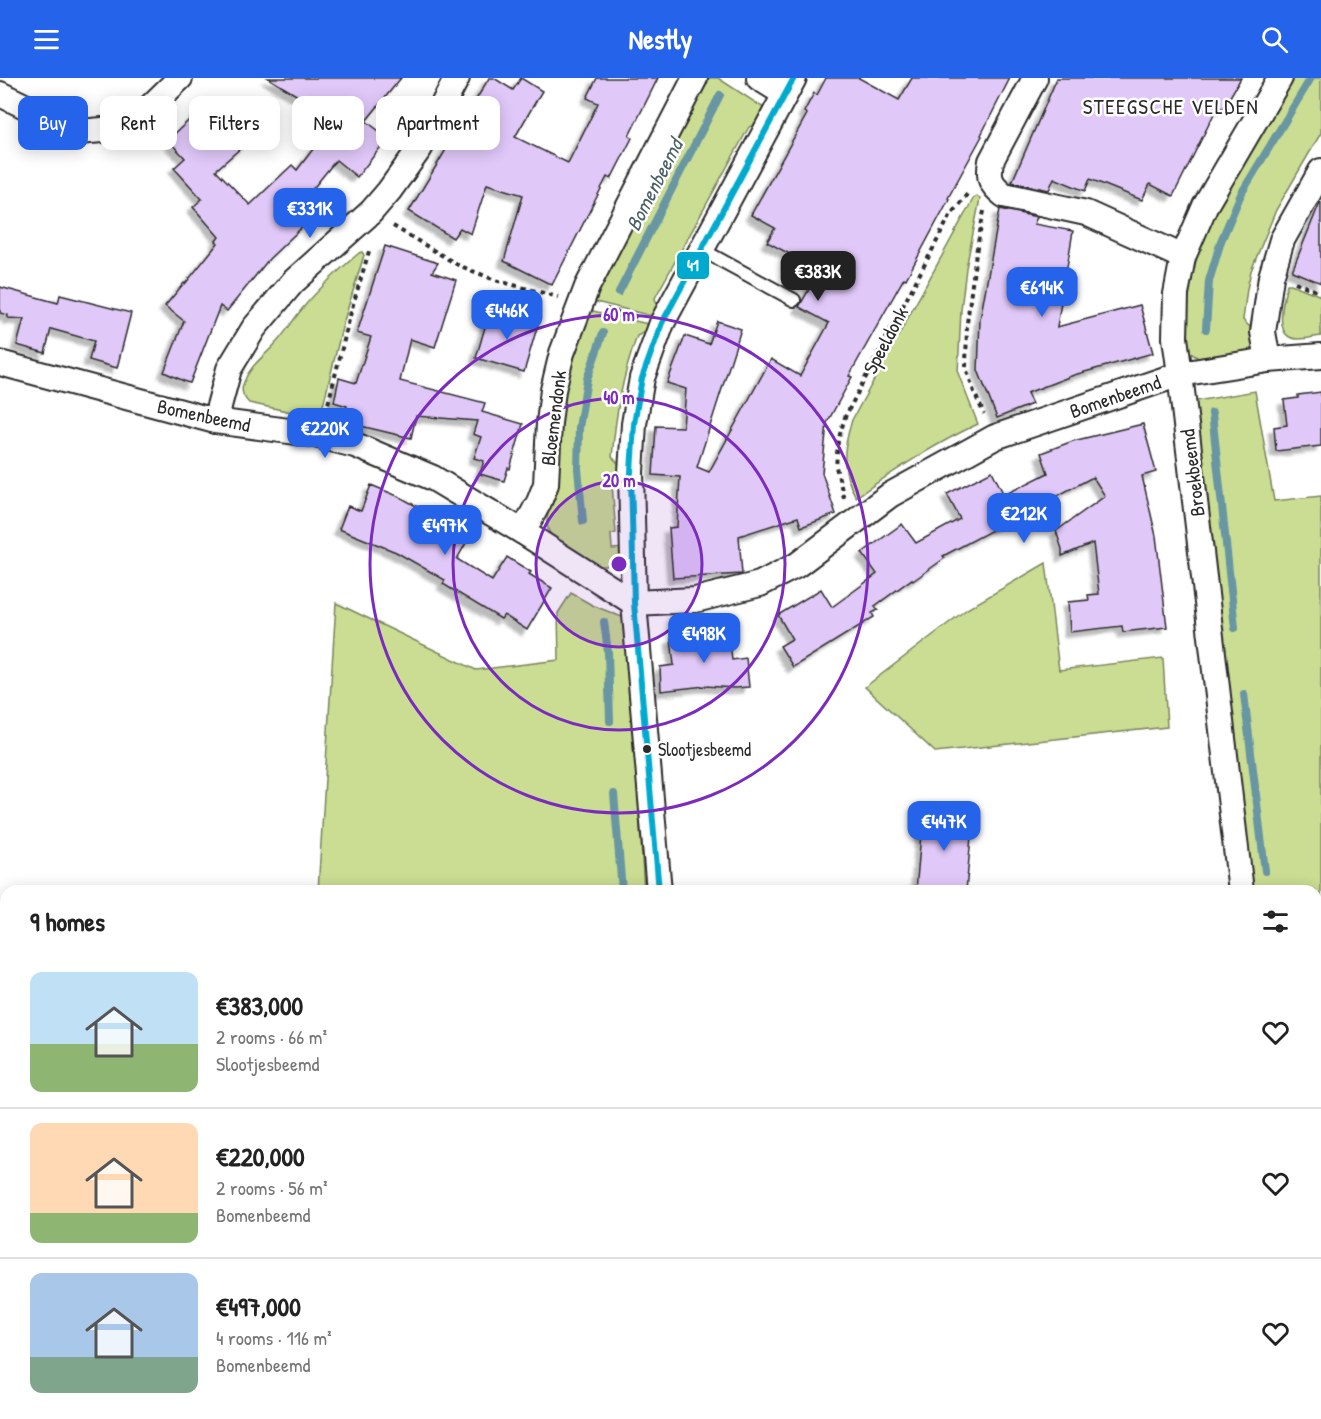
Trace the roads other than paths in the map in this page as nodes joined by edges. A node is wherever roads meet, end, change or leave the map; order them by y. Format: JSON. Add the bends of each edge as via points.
{"nodes":[{"id":1,"x":180,"y":78,"type":"edge"},
{"id":2,"x":457,"y":78,"type":"edge"},
{"id":3,"x":695,"y":78,"type":"edge"},
{"id":4,"x":759,"y":78,"type":"edge"},
{"id":5,"x":1035,"y":78,"type":"edge"},
{"id":6,"x":1280,"y":78,"type":"edge"},
{"id":7,"x":790,"y":86,"type":"edge"},
{"id":8,"x":0,"y":94,"type":"edge"},
{"id":9,"x":1321,"y":171,"type":"edge"},
{"id":10,"x":702,"y":250,"type":"junction"},
{"id":11,"x":1183,"y":257,"type":"junction"},
{"id":12,"x":794,"y":300,"type":"dead end"},
{"id":13,"x":1321,"y":356,"type":"edge"},
{"id":14,"x":1268,"y":360,"type":"junction"},
{"id":15,"x":0,"y":363,"type":"edge"},
{"id":16,"x":1180,"y":374,"type":"junction"},
{"id":17,"x":215,"y":422,"type":"junction"},
{"id":18,"x":523,"y":532,"type":"junction"},
{"id":19,"x":634,"y":603,"type":"junction"},
{"id":20,"x":658,"y":885,"type":"edge"},
{"id":21,"x":1240,"y":885,"type":"edge"}],
"edges":[{"from":1,"to":8,"type":"street","via":[[146,111],[115,129],[78,132]]},
{"from":2,"to":17,"type":"street","via":[[420,148],[389,191],[293,282],[254,328],[230,369]]},
{"from":3,"to":18,"type":"street","name":"Bloemendonk","via":[[587,287],[562,353],[553,390],[546,484]]},
{"from":4,"to":7,"type":"street"},
{"from":5,"to":11,"type":"street","via":[[992,162],[990,179],[996,188],[1004,195],[1086,213]]},
{"from":6,"to":11,"type":"street","name":"Broekbeemd","via":[[1206,206]]},
{"from":7,"to":10,"type":"street"},
{"from":9,"to":14,"type":"street","via":[[1282,240],[1271,277],[1263,332]]},
{"from":10,"to":12,"type":"lane"},
{"from":10,"to":19,"type":"street","via":[[662,323],[642,378],[631,472]]},
{"from":11,"to":16,"type":"street","name":"Broekbeemd","via":[[1176,294],[1175,338]]},
{"from":13,"to":14,"type":"street","name":"Bomenbeemd"},
{"from":14,"to":16,"type":"street","name":"Bomenbeemd"},
{"from":15,"to":17,"type":"street","name":"Bomenbeemd"},
{"from":16,"to":19,"type":"street","name":"Bomenbeemd","via":[[994,437],[891,495],[797,565],[760,584],[695,600]]},
{"from":16,"to":21,"type":"street","name":"Broekbeemd"},
{"from":17,"to":18,"type":"street","name":"Bomenbeemd","via":[[320,436],[356,445],[433,478]]},
{"from":18,"to":19,"type":"street","name":"Bomenbeemd"},
{"from":19,"to":20,"type":"street"}]}
